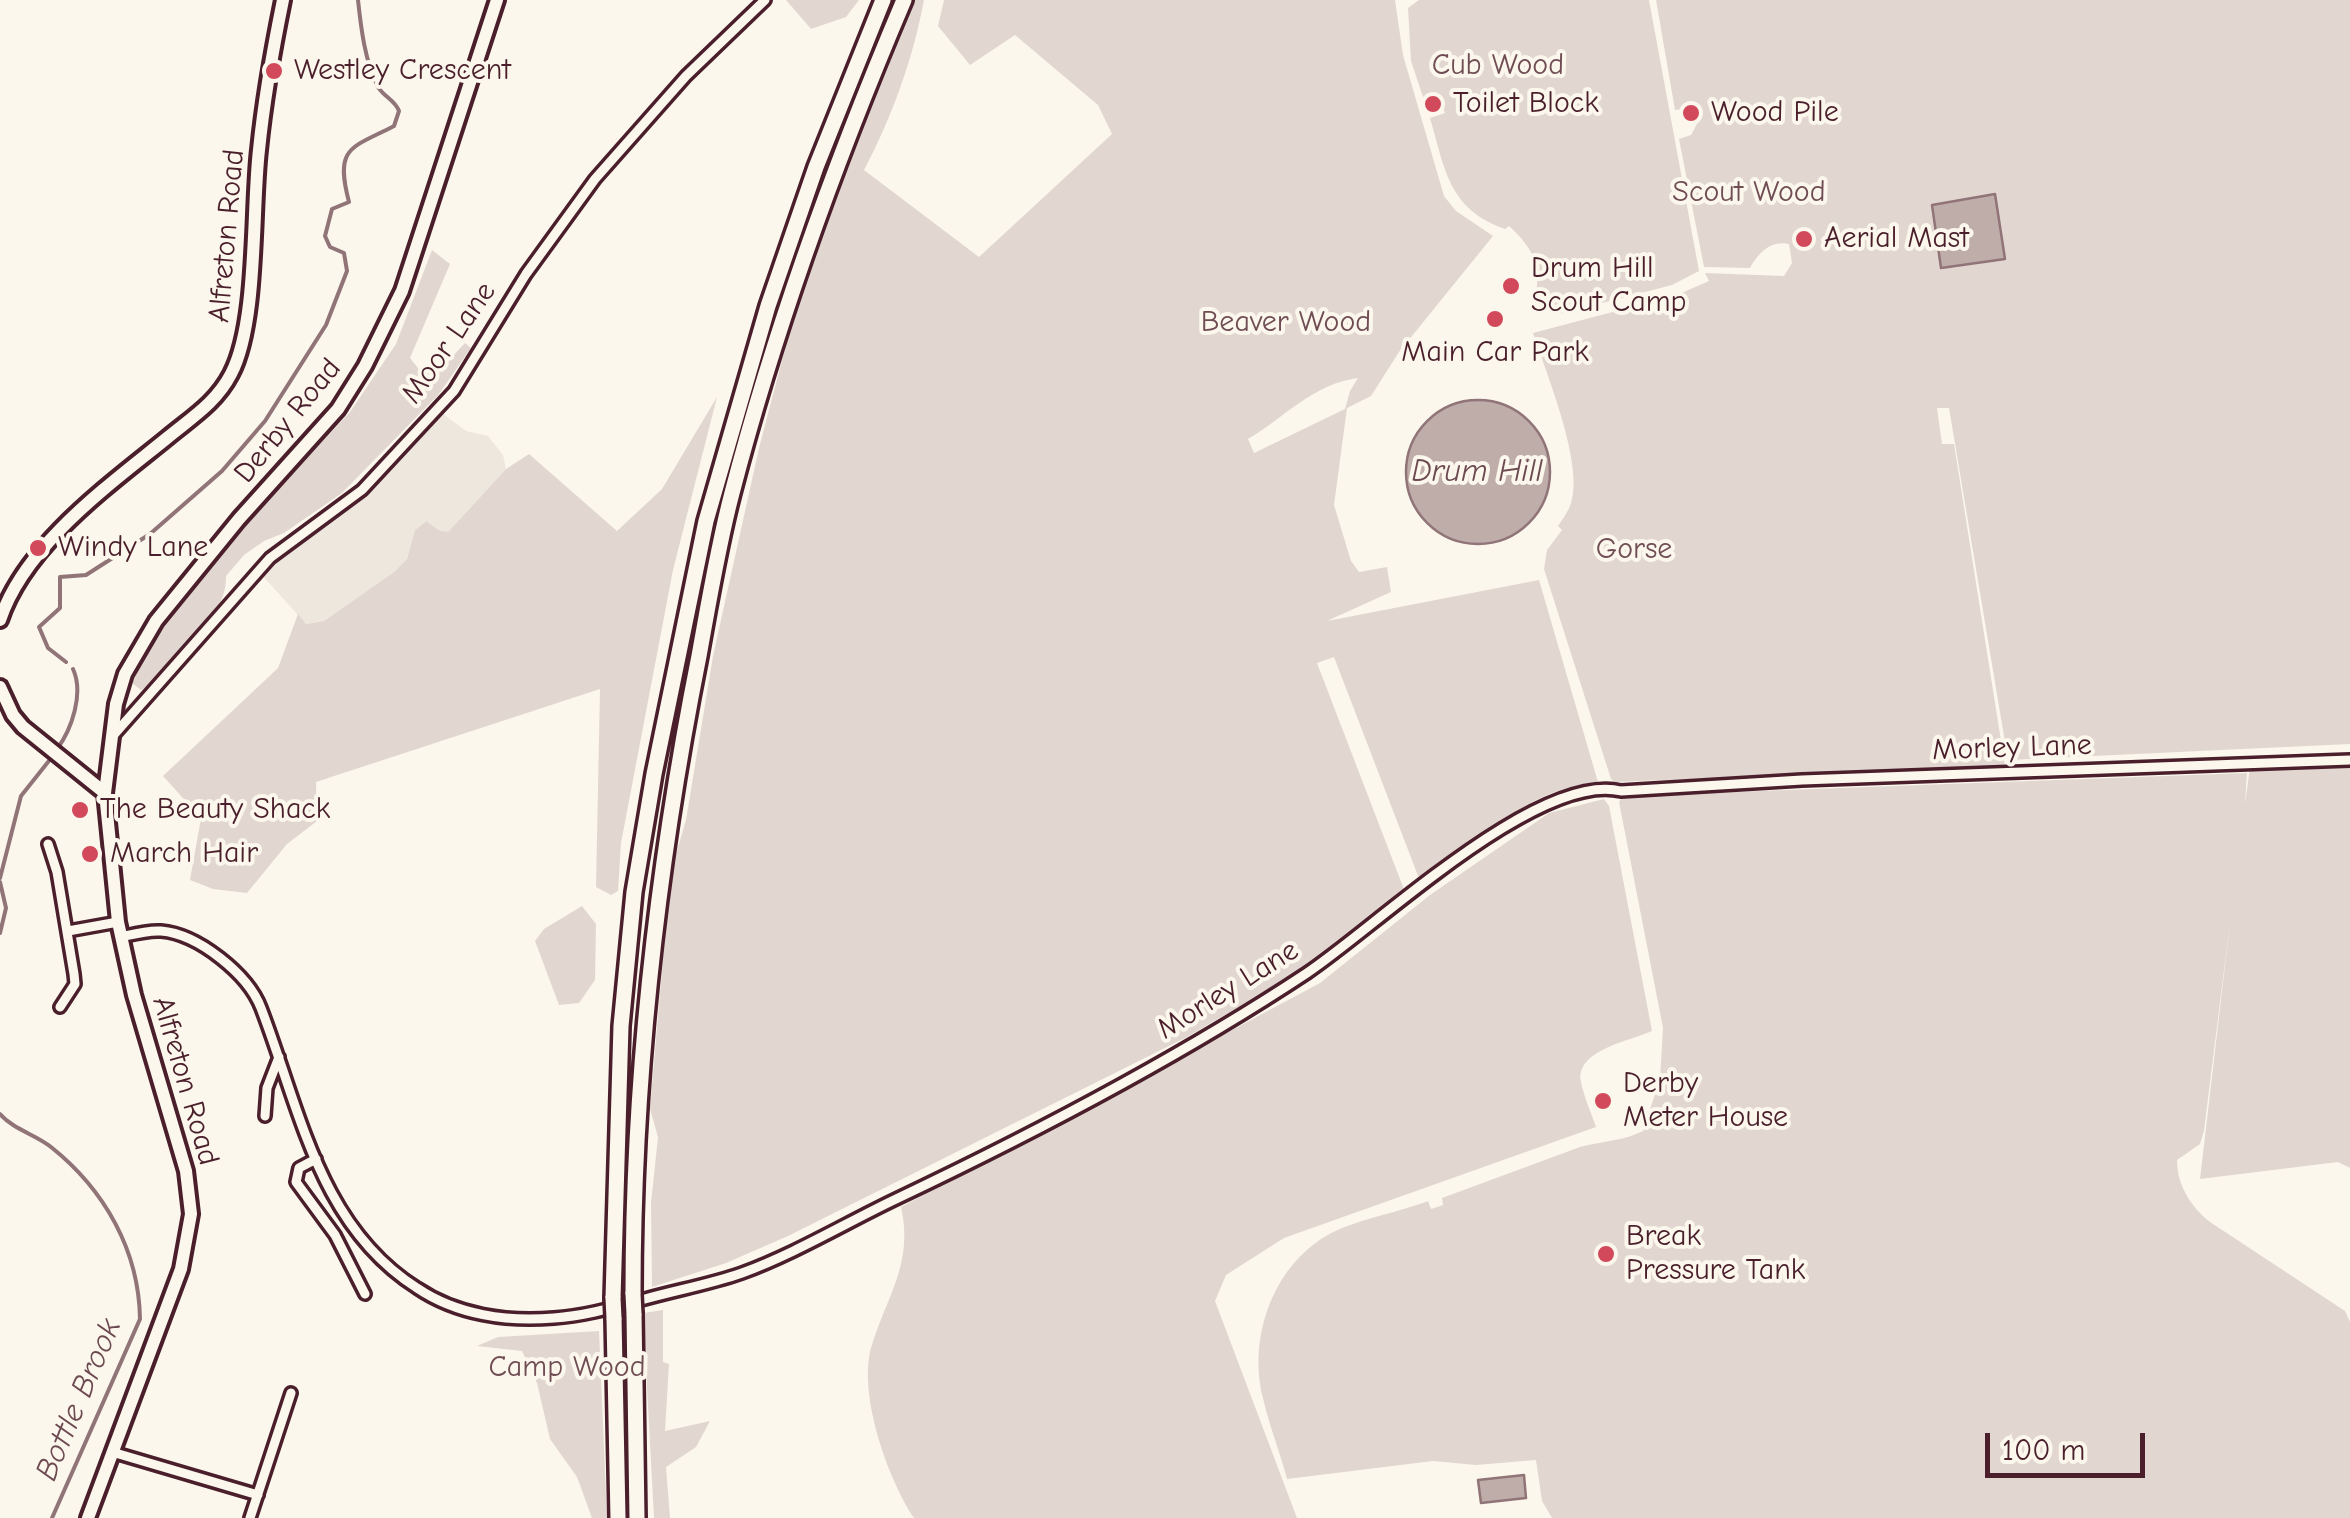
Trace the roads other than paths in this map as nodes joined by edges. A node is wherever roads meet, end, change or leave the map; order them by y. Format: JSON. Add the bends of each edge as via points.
{"nodes":[{"id":1,"x":283,"y":0,"type":"edge"},
{"id":2,"x":497,"y":0,"type":"edge"},
{"id":3,"x":765,"y":0,"type":"edge"},
{"id":4,"x":883,"y":0,"type":"edge"},
{"id":5,"x":904,"y":0,"type":"edge"},
{"id":6,"x":1,"y":613,"type":"edge"},
{"id":7,"x":0,"y":688,"type":"edge"},
{"id":8,"x":111,"y":738,"type":"junction"},
{"id":9,"x":2350,"y":760,"type":"edge"},
{"id":10,"x":105,"y":792,"type":"junction"},
{"id":11,"x":48,"y":844,"type":"dead end"},
{"id":12,"x":118,"y":922,"type":"junction"},
{"id":13,"x":68,"y":931,"type":"junction"},
{"id":14,"x":121,"y":937,"type":"junction"},
{"id":15,"x":60,"y":1006,"type":"dead end"},
{"id":16,"x":280,"y":1056,"type":"junction"},
{"id":17,"x":266,"y":1116,"type":"dead end"},
{"id":18,"x":316,"y":1158,"type":"junction"},
{"id":19,"x":364,"y":1294,"type":"dead end"},
{"id":20,"x":291,"y":1392,"type":"dead end"},
{"id":21,"x":112,"y":1452,"type":"junction"},
{"id":22,"x":258,"y":1495,"type":"junction"},
{"id":23,"x":88,"y":1518,"type":"edge"},
{"id":24,"x":250,"y":1518,"type":"edge"},
{"id":25,"x":618,"y":1518,"type":"edge"},
{"id":26,"x":637,"y":1518,"type":"edge"}],
"edges":[{"from":1,"to":6,"type":"main road","name":"Alfreton Road","via":[[259,146],[246,332],[232,373],[205,409],[58,534]]},
{"from":2,"to":8,"type":"main road","name":"Derby Road","via":[[382,334],[338,409],[156,621],[125,674]]},
{"from":3,"to":8,"type":"street","name":"Moor Lane","via":[[594,179],[442,403],[362,490],[270,558]]},
{"from":4,"to":25,"type":"highway","bridge":true,"via":[[804,202],[728,436],[654,774],[621,1026],[613,1298]]},
{"from":5,"to":26,"type":"highway","bridge":true,"via":[[784,317],[732,494],[674,779],[641,1077],[633,1294]]},
{"from":7,"to":10,"type":"main road","via":[[23,727]]},
{"from":8,"to":10,"type":"main road","name":"Derby Road"},
{"from":9,"to":18,"type":"street","name":"Morley Lane","via":[[1612,788],[1562,798],[1464,855],[1308,972],[1105,1095],[743,1273],[592,1313],[507,1318],[422,1292],[356,1236]]},
{"from":10,"to":12,"type":"main road","name":"Alfreton Road"},
{"from":11,"to":13,"type":"street"},
{"from":12,"to":13,"type":"street"},
{"from":12,"to":14,"type":"main road","name":"Alfreton Road"},
{"from":13,"to":15,"type":"street","via":[[74,984]]},
{"from":14,"to":16,"type":"street","name":"Morley Lane","via":[[158,930],[177,934],[234,969],[257,996]]},
{"from":14,"to":21,"type":"main road","name":"Alfreton Road","via":[[184,1162],[190,1214],[181,1269]]},
{"from":16,"to":17,"type":"street"},
{"from":16,"to":18,"type":"street","name":"Morley Lane"},
{"from":18,"to":19,"type":"street","via":[[299,1168],[296,1182]]},
{"from":20,"to":22,"type":"street"},
{"from":21,"to":22,"type":"street"},
{"from":21,"to":23,"type":"main road","name":"Alfreton Road"},
{"from":22,"to":24,"type":"street"}]}
